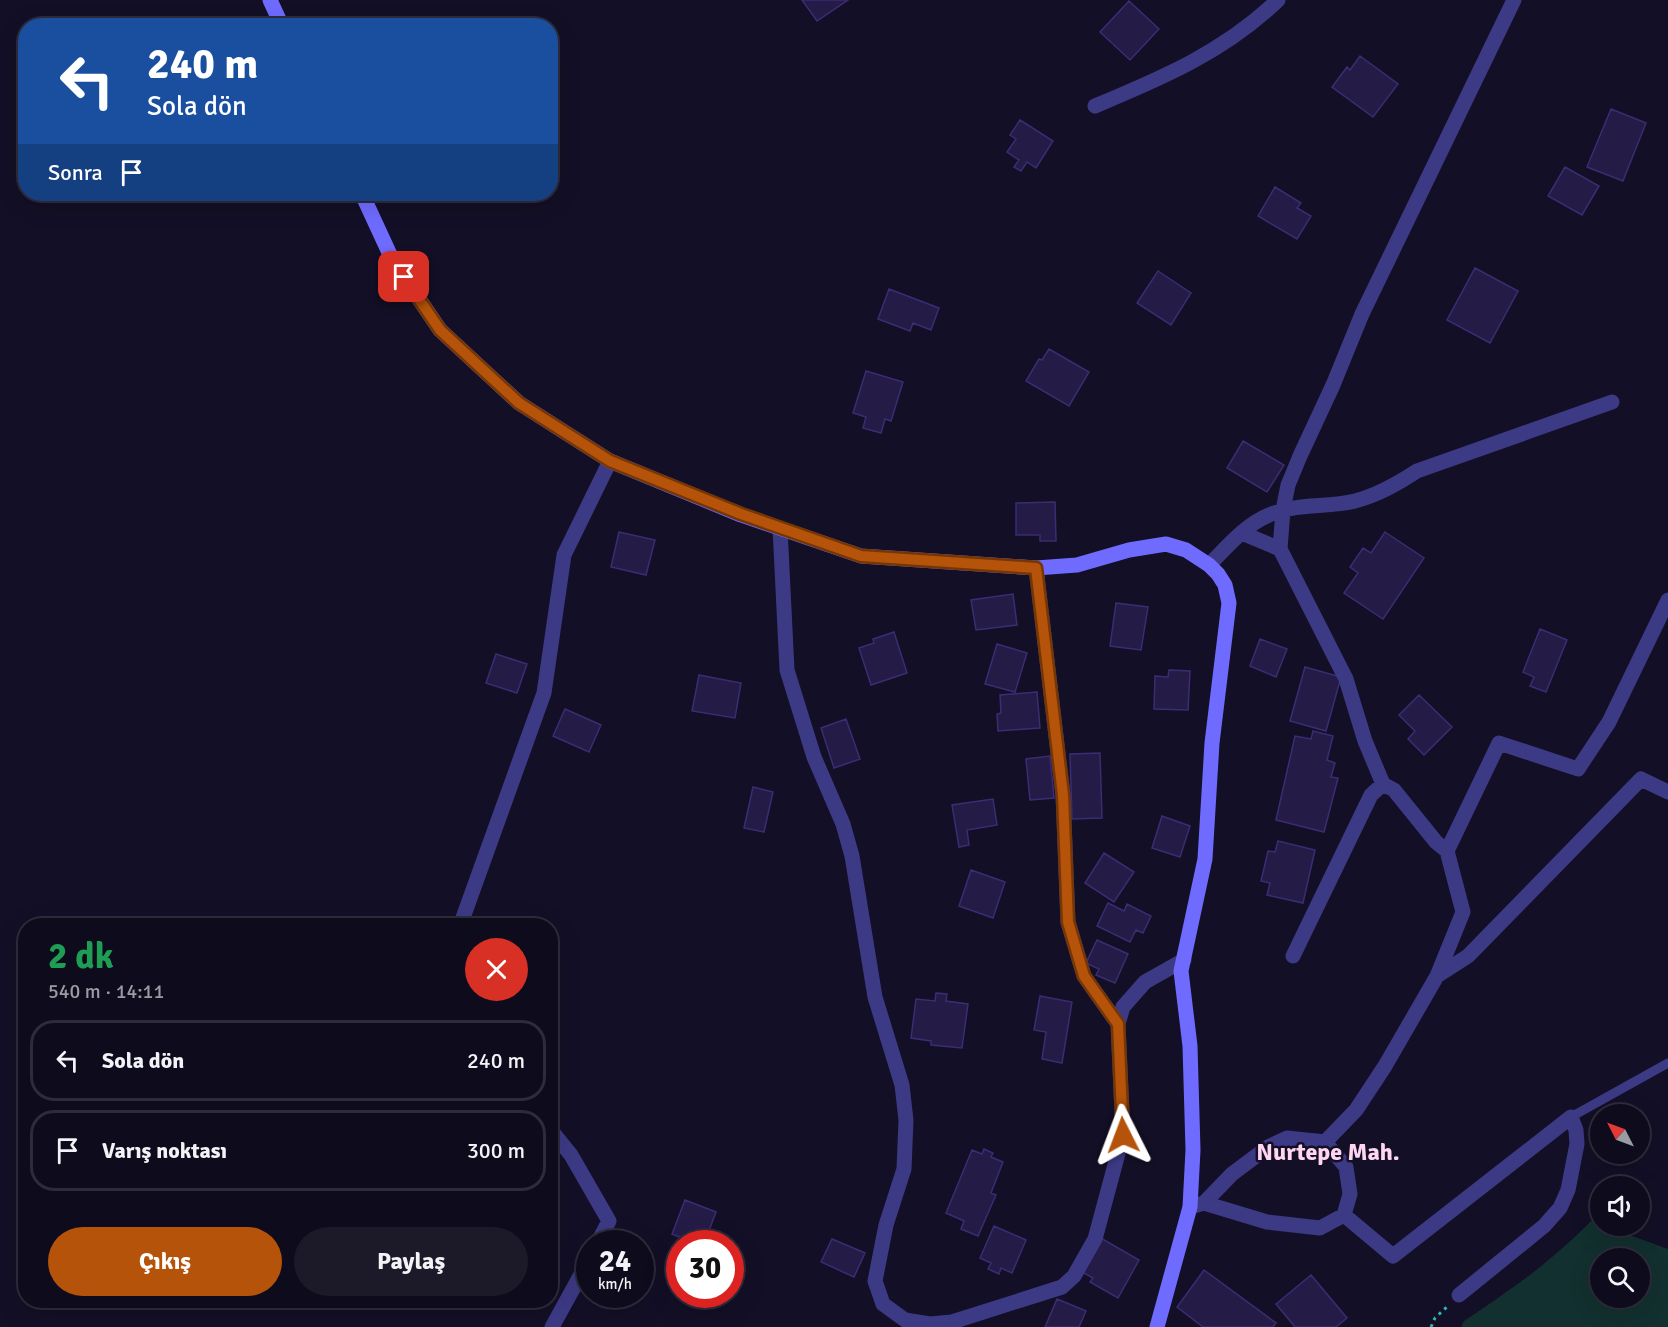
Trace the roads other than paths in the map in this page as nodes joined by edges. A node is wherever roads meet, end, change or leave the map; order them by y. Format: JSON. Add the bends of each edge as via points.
{"nodes":[{"id":1,"x":270,"y":0,"type":"edge"},
{"id":2,"x":1278,"y":0,"type":"edge"},
{"id":3,"x":1514,"y":0,"type":"edge"},
{"id":4,"x":278,"y":18,"type":"edge"},
{"id":5,"x":1095,"y":106,"type":"dead end"},
{"id":6,"x":365,"y":201,"type":"edge"},
{"id":7,"x":1612,"y":402,"type":"dead end"},
{"id":8,"x":610,"y":461,"type":"junction"},
{"id":9,"x":1283,"y":510,"type":"junction"},
{"id":10,"x":780,"y":528,"type":"junction"},
{"id":11,"x":1242,"y":533,"type":"junction"},
{"id":12,"x":1280,"y":549,"type":"junction"},
{"id":13,"x":1209,"y":565,"type":"junction"},
{"id":14,"x":1036,"y":568,"type":"junction"},
{"id":15,"x":1668,"y":600,"type":"edge"},
{"id":16,"x":1383,"y":784,"type":"junction"},
{"id":17,"x":1668,"y":792,"type":"edge"},
{"id":18,"x":1447,"y":851,"type":"junction"},
{"id":19,"x":463,"y":918,"type":"edge"},
{"id":20,"x":1293,"y":956,"type":"dead end"},
{"id":21,"x":1184,"y":960,"type":"junction"},
{"id":22,"x":1437,"y":976,"type":"junction"},
{"id":23,"x":1118,"y":1024,"type":"junction"},
{"id":24,"x":1668,"y":1063,"type":"edge"},
{"id":25,"x":1571,"y":1117,"type":"junction"},
{"id":26,"x":558,"y":1139,"type":"edge"},
{"id":27,"x":1324,"y":1142,"type":"junction"},
{"id":28,"x":1197,"y":1205,"type":"junction"},
{"id":29,"x":1344,"y":1215,"type":"junction"},
{"id":30,"x":604,"y":1230,"type":"edge"},
{"id":31,"x":576,"y":1283,"type":"edge"},
{"id":32,"x":1459,"y":1295,"type":"road end"},
{"id":33,"x":552,"y":1327,"type":"edge"},
{"id":34,"x":1157,"y":1327,"type":"edge"}],
"edges":[{"from":1,"to":4,"type":"street"},
{"from":2,"to":5,"type":"street","via":[[1198,59]]},
{"from":3,"to":9,"type":"street","via":[[1362,314],[1288,485]]},
{"from":6,"to":8,"type":"street","via":[[393,259],[440,330],[519,403]]},
{"from":7,"to":9,"type":"street","via":[[1417,471],[1393,487],[1354,501]]},
{"from":8,"to":10,"type":"street"},
{"from":8,"to":19,"type":"street","via":[[564,555],[544,693]]},
{"from":9,"to":11,"type":"street"},
{"from":9,"to":12,"type":"street"},
{"from":10,"to":14,"type":"street","via":[[861,556]]},
{"from":10,"to":23,"type":"street","via":[[787,670],[814,757],[843,824],[852,856],[875,997],[902,1085],[906,1120],[904,1169],[874,1281],[883,1304],[905,1320],[952,1322],[1062,1287],[1074,1276],[1095,1239],[1123,1135]]},
{"from":11,"to":12,"type":"street"},
{"from":11,"to":13,"type":"street"},
{"from":12,"to":16,"type":"street","via":[[1346,679]]},
{"from":13,"to":14,"type":"street","via":[[1186,550],[1166,544],[1077,565]]},
{"from":13,"to":21,"type":"street","via":[[1225,585],[1229,603],[1212,743],[1205,859]]},
{"from":14,"to":23,"type":"street","via":[[1063,795],[1068,922],[1084,976]]},
{"from":15,"to":18,"type":"street","via":[[1609,722],[1578,769],[1498,743]]},
{"from":16,"to":18,"type":"street","via":[[1394,790]]},
{"from":16,"to":20,"type":"street","via":[[1371,795]]},
{"from":17,"to":22,"type":"street","via":[[1641,779],[1468,956]]},
{"from":18,"to":22,"type":"street","via":[[1462,912]]},
{"from":21,"to":23,"type":"street","via":[[1145,982],[1123,1007]]},
{"from":21,"to":28,"type":"street","via":[[1181,970],[1190,1046]]},
{"from":22,"to":27,"type":"street","via":[[1356,1110]]},
{"from":24,"to":25,"type":"lane"},
{"from":25,"to":29,"type":"street","via":[[1392,1256]]},
{"from":25,"to":32,"type":"street","via":[[1577,1144],[1568,1190],[1560,1208],[1544,1226]]},
{"from":26,"to":30,"type":"street","via":[[609,1221]]},
{"from":27,"to":28,"type":"street","via":[[1287,1138],[1268,1147]]},
{"from":27,"to":29,"type":"street","via":[[1346,1167],[1350,1194]]},
{"from":28,"to":29,"type":"street","via":[[1320,1228]]},
{"from":28,"to":34,"type":"street"},
{"from":31,"to":33,"type":"street"}]}
